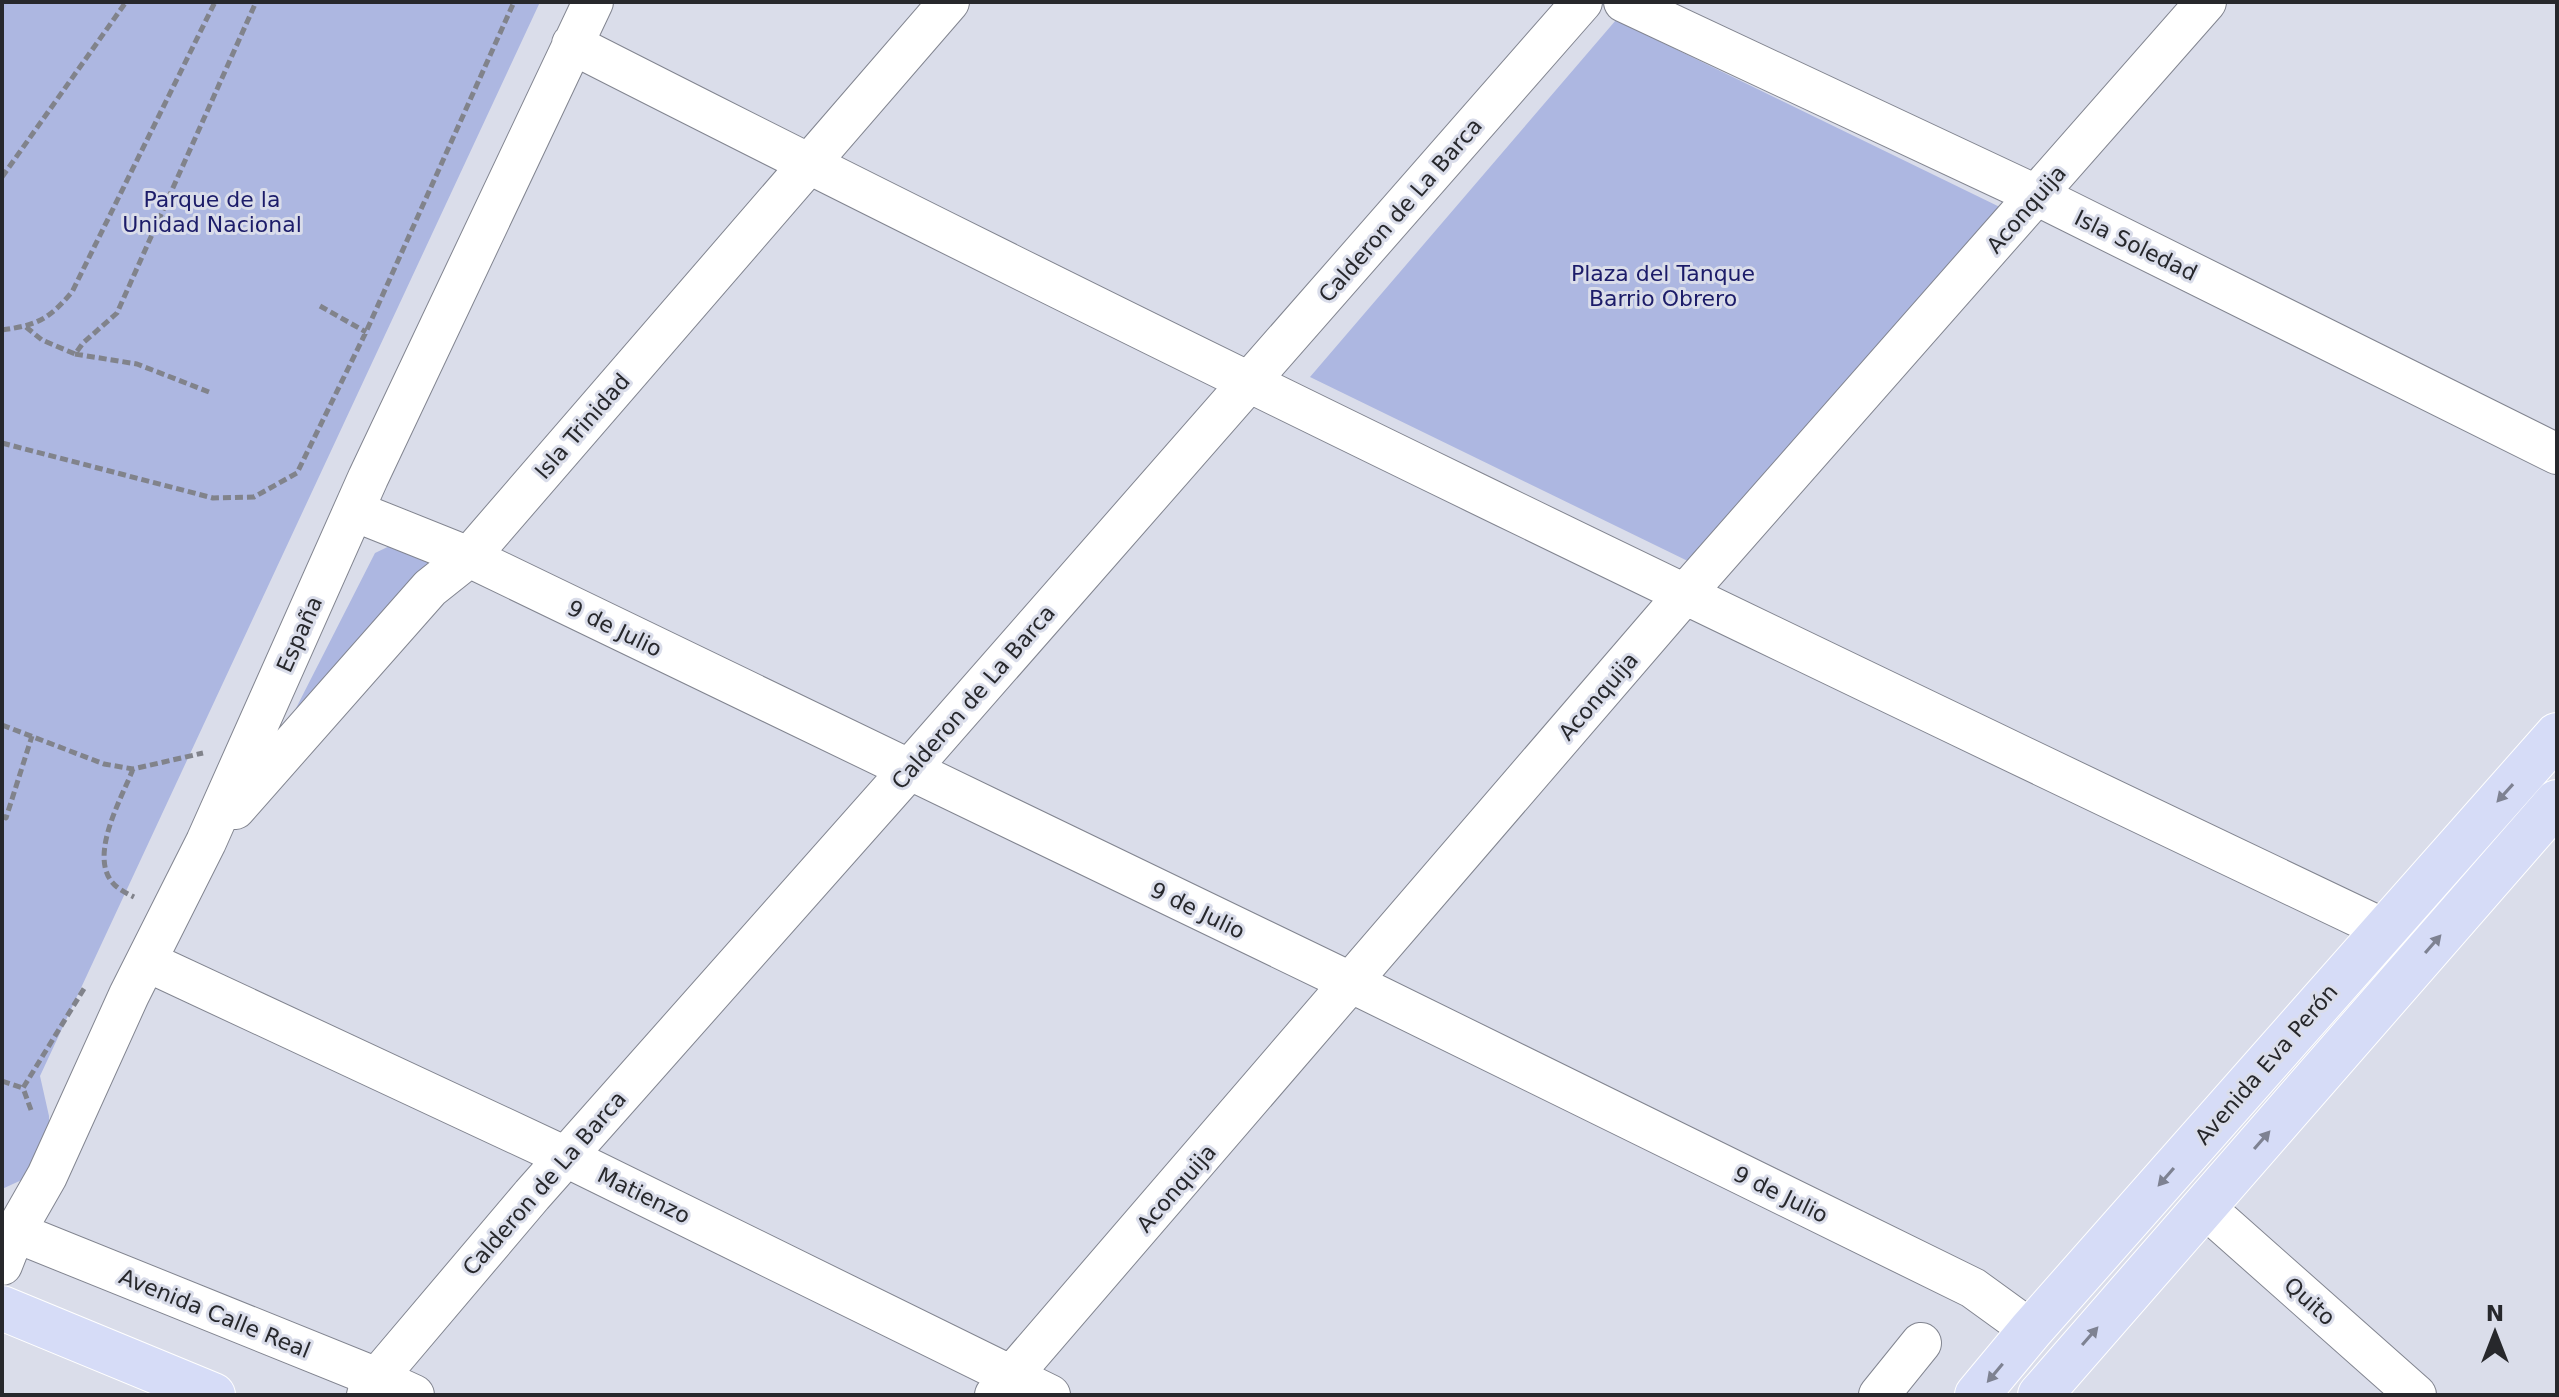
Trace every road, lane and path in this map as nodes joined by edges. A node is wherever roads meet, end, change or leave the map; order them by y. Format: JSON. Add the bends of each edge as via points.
{"nodes":[{"id":1,"x":126,"y":2,"type":"edge"},
{"id":2,"x":215,"y":2,"type":"edge"},
{"id":3,"x":256,"y":2,"type":"edge"},
{"id":4,"x":514,"y":2,"type":"edge"},
{"id":5,"x":593,"y":2,"type":"edge"},
{"id":6,"x":949,"y":2,"type":"edge"},
{"id":7,"x":1582,"y":2,"type":"edge"},
{"id":8,"x":1624,"y":2,"type":"edge"},
{"id":9,"x":2206,"y":2,"type":"edge"},
{"id":10,"x":572,"y":44,"type":"junction"},
{"id":11,"x":808,"y":164,"type":"junction"},
{"id":12,"x":2,"y":177,"type":"edge"},
{"id":13,"x":2038,"y":196,"type":"junction"},
{"id":14,"x":320,"y":306,"type":"dead end"},
{"id":15,"x":26,"y":327,"type":"junction"},
{"id":16,"x":2,"y":330,"type":"edge"},
{"id":17,"x":366,"y":332,"type":"junction"},
{"id":18,"x":75,"y":354,"type":"junction"},
{"id":19,"x":1249,"y":383,"type":"junction"},
{"id":20,"x":209,"y":392,"type":"dead end"},
{"id":21,"x":2,"y":443,"type":"edge"},
{"id":22,"x":2557,"y":454,"type":"edge"},
{"id":23,"x":354,"y":511,"type":"junction"},
{"id":24,"x":469,"y":557,"type":"junction"},
{"id":25,"x":1684,"y":595,"type":"junction"},
{"id":26,"x":2,"y":725,"type":"edge"},
{"id":27,"x":2557,"y":735,"type":"edge"},
{"id":28,"x":32,"y":736,"type":"junction"},
{"id":29,"x":206,"y":752,"type":"dead end"},
{"id":30,"x":133,"y":769,"type":"junction"},
{"id":31,"x":908,"y":771,"type":"junction"},
{"id":32,"x":2557,"y":802,"type":"edge"},
{"id":33,"x":2,"y":816,"type":"edge"},
{"id":34,"x":206,"y":842,"type":"junction"},
{"id":35,"x":139,"y":900,"type":"dead end"},
{"id":36,"x":2384,"y":929,"type":"junction"},
{"id":37,"x":148,"y":962,"type":"junction"},
{"id":38,"x":1352,"y":983,"type":"junction"},
{"id":39,"x":2,"y":1081,"type":"edge"},
{"id":40,"x":23,"y":1088,"type":"dead end"},
{"id":41,"x":566,"y":1157,"type":"junction"},
{"id":42,"x":2204,"y":1207,"type":"junction"},
{"id":43,"x":8,"y":1248,"type":"edge"},
{"id":44,"x":2,"y":1308,"type":"edge"},
{"id":45,"x":2031,"y":1330,"type":"junction"},
{"id":46,"x":1921,"y":1343,"type":"dead end"},
{"id":47,"x":372,"y":1386,"type":"edge"},
{"id":48,"x":1004,"y":1386,"type":"edge"},
{"id":49,"x":213,"y":1395,"type":"edge"},
{"id":50,"x":414,"y":1395,"type":"edge"},
{"id":51,"x":1050,"y":1395,"type":"edge"},
{"id":52,"x":1879,"y":1395,"type":"edge"},
{"id":53,"x":1977,"y":1395,"type":"edge"},
{"id":54,"x":2040,"y":1395,"type":"edge"},
{"id":55,"x":2416,"y":1395,"type":"edge"}],
"edges":[{"from":1,"to":12,"type":"path"},
{"from":2,"to":15,"type":"path","via":[[72,292],[53,314]]},
{"from":3,"to":18,"type":"path","via":[[117,313]]},
{"from":4,"to":17,"type":"path"},
{"from":5,"to":10,"type":"street","name":"España"},
{"from":6,"to":11,"type":"street","name":"Isla Trinidad"},
{"from":7,"to":19,"type":"street","name":"Calderon de La Barca"},
{"from":8,"to":13,"type":"street","name":"Isla Soledad"},
{"from":9,"to":13,"type":"street","name":"Aconquija"},
{"from":10,"to":11,"type":"street"},
{"from":10,"to":23,"type":"street","name":"España"},
{"from":11,"to":19,"type":"street"},
{"from":11,"to":24,"type":"street","name":"Isla Trinidad"},
{"from":13,"to":22,"type":"street","name":"Isla Soledad"},
{"from":13,"to":25,"type":"street","name":"Aconquija"},
{"from":14,"to":17,"type":"path"},
{"from":15,"to":16,"type":"path"},
{"from":15,"to":18,"type":"path"},
{"from":17,"to":21,"type":"path","via":[[297,473],[254,497],[213,498]]},
{"from":18,"to":20,"type":"path","via":[[137,364]]},
{"from":19,"to":25,"type":"street"},
{"from":19,"to":31,"type":"street","name":"Calderon de La Barca"},
{"from":23,"to":24,"type":"street","name":"9 de Julio"},
{"from":23,"to":34,"type":"street","name":"España"},
{"from":24,"to":31,"type":"street","name":"9 de Julio"},
{"from":24,"to":34,"type":"street","name":"Isla Trinidad","via":[[430,588]]},
{"from":25,"to":36,"type":"street"},
{"from":25,"to":38,"type":"street","name":"Aconquija"},
{"from":26,"to":28,"type":"path"},
{"from":27,"to":36,"type":"main road","name":"Avenida Eva Perón","one_way":true},
{"from":28,"to":30,"type":"path","via":[[104,764]]},
{"from":28,"to":33,"type":"path","via":[[6,818]]},
{"from":29,"to":30,"type":"path"},
{"from":30,"to":35,"type":"path","via":[[104,842],[103,860],[116,886]]},
{"from":31,"to":38,"type":"street","name":"9 de Julio"},
{"from":31,"to":41,"type":"street","name":"Calderon de La Barca"},
{"from":42,"to":32,"type":"main road","one_way":true},
{"from":34,"to":37,"type":"street","name":"España"},
{"from":36,"to":45,"type":"main road","name":"Avenida Eva Perón","one_way":true},
{"from":37,"to":41,"type":"street","name":"Matienzo"},
{"from":37,"to":43,"type":"street","name":"España"},
{"from":38,"to":45,"type":"street","name":"9 de Julio","via":[[1973,1288]]},
{"from":38,"to":48,"type":"street","name":"Aconquija"},
{"from":39,"to":40,"type":"path"},
{"from":41,"to":47,"type":"street","name":"Calderon de La Barca"},
{"from":41,"to":48,"type":"street","name":"Matienzo"},
{"from":54,"to":42,"type":"main road","one_way":true},
{"from":42,"to":55,"type":"street","name":"Quito"},
{"from":43,"to":47,"type":"street","name":"Avenida Calle Real"},
{"from":44,"to":49,"type":"main road"},
{"from":45,"to":53,"type":"main road","name":"Avenida Eva Perón","one_way":true},
{"from":46,"to":52,"type":"street"},
{"from":47,"to":50,"type":"street","name":"Avenida Calle Real"},
{"from":48,"to":51,"type":"street","name":"Matienzo"}]}
